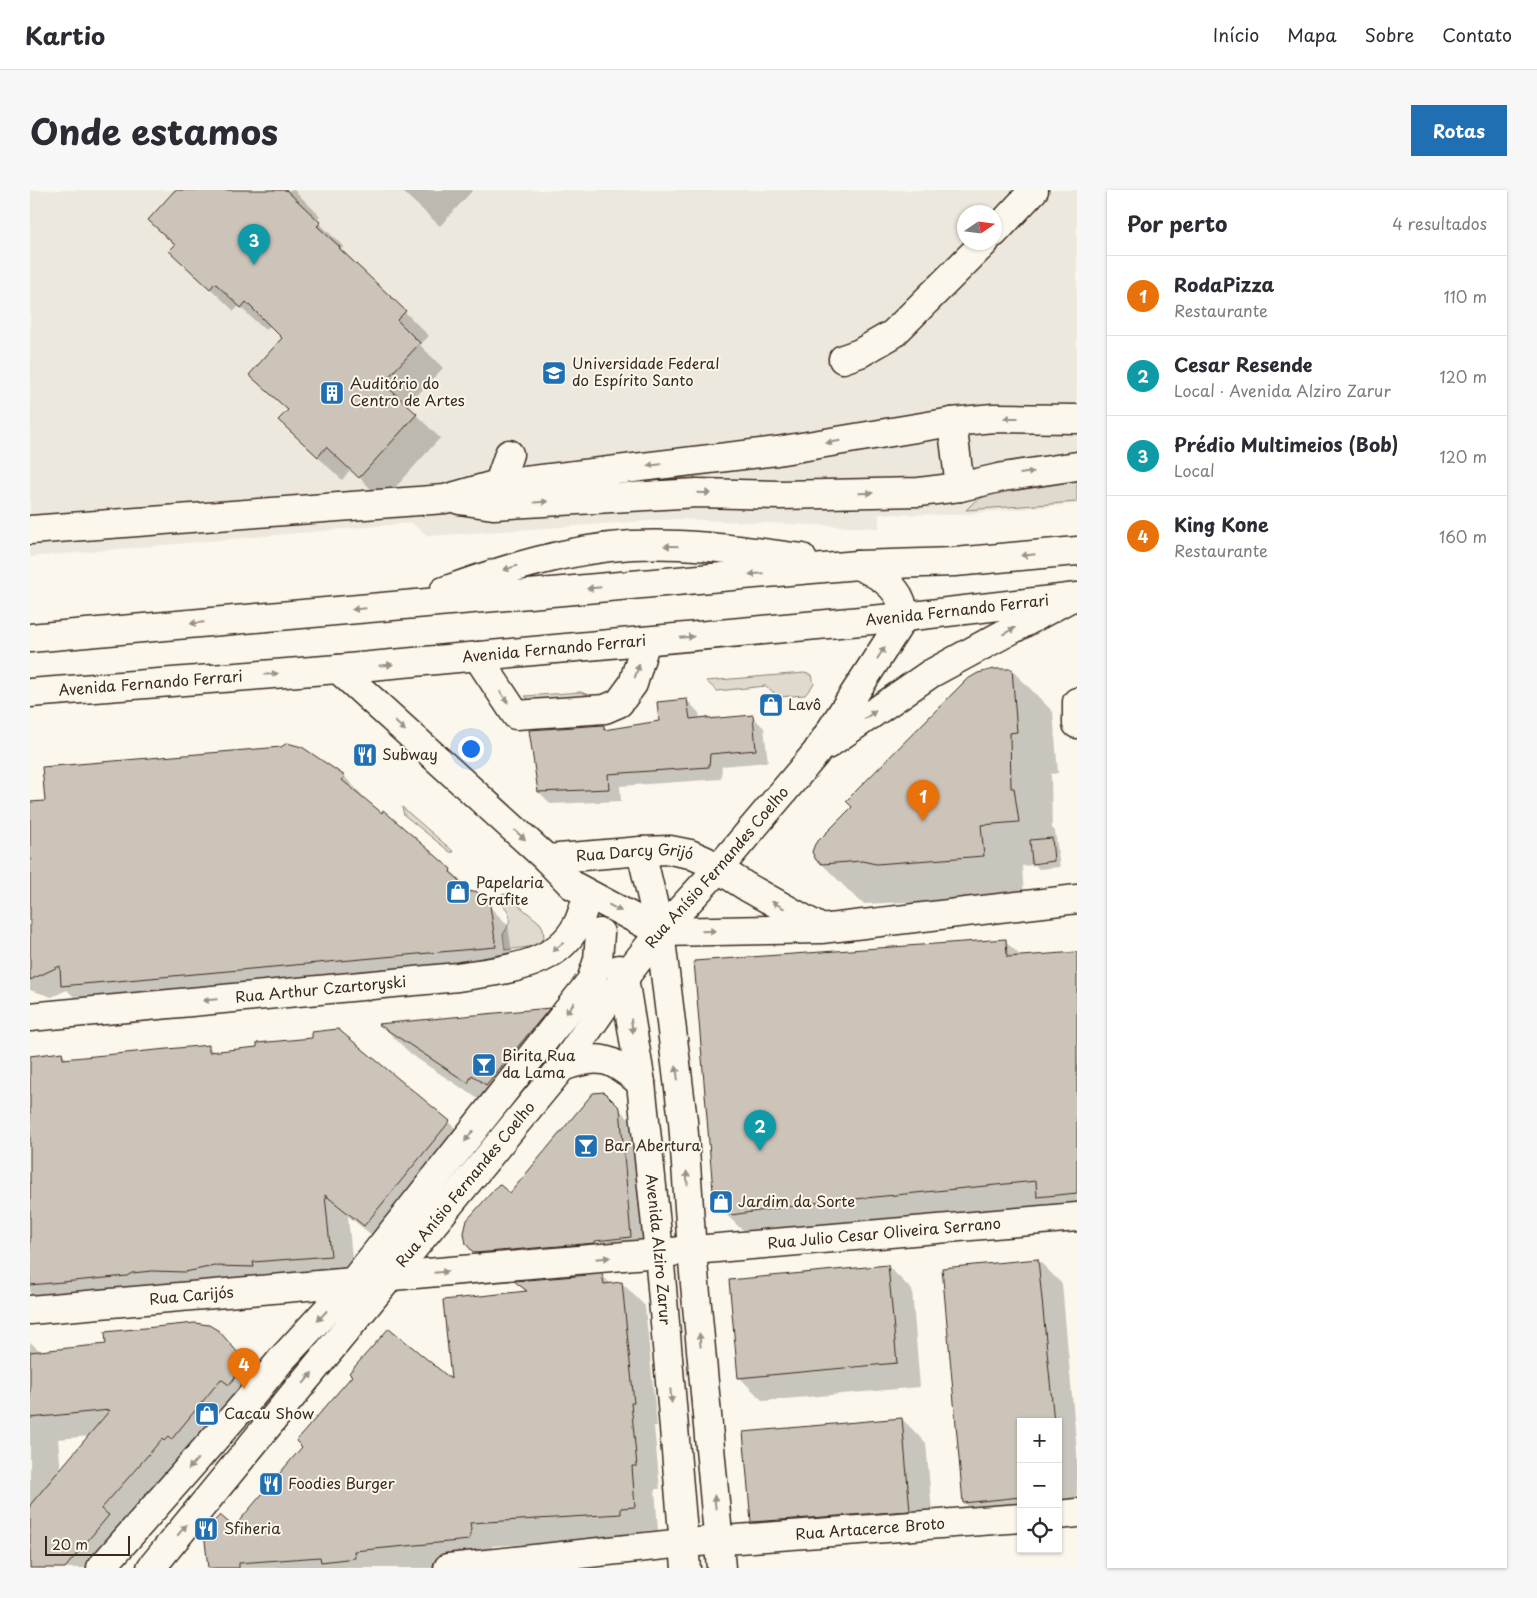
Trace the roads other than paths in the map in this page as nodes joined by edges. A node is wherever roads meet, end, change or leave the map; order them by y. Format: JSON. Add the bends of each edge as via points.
{"nodes":[{"id":1,"x":1034,"y":190,"type":"edge"},
{"id":2,"x":1002,"y":224,"type":"edge"},
{"id":3,"x":977,"y":250,"type":"edge"},
{"id":4,"x":842,"y":359,"type":"dead end"},
{"id":5,"x":1077,"y":419,"type":"edge"},
{"id":6,"x":952,"y":422,"type":"junction"},
{"id":7,"x":777,"y":451,"type":"junction"},
{"id":8,"x":509,"y":454,"type":"dead end"},
{"id":9,"x":1077,"y":466,"type":"edge"},
{"id":10,"x":960,"y":487,"type":"junction"},
{"id":11,"x":495,"y":494,"type":"junction"},
{"id":12,"x":780,"y":495,"type":"junction"},
{"id":13,"x":30,"y":530,"type":"edge"},
{"id":14,"x":1077,"y":550,"type":"edge"},
{"id":15,"x":858,"y":565,"type":"junction"},
{"id":16,"x":1073,"y":598,"type":"edge"},
{"id":17,"x":408,"y":604,"type":"junction"},
{"id":18,"x":904,"y":617,"type":"junction"},
{"id":19,"x":30,"y":638,"type":"edge"},
{"id":20,"x":646,"y":641,"type":"junction"},
{"id":21,"x":477,"y":656,"type":"junction"},
{"id":22,"x":338,"y":669,"type":"junction"},
{"id":23,"x":30,"y":693,"type":"edge"},
{"id":24,"x":1077,"y":702,"type":"edge"},
{"id":25,"x":1077,"y":724,"type":"edge"},
{"id":26,"x":816,"y":753,"type":"junction"},
{"id":27,"x":641,"y":851,"type":"junction"},
{"id":28,"x":547,"y":859,"type":"junction"},
{"id":29,"x":718,"y":869,"type":"junction"},
{"id":30,"x":578,"y":896,"type":"junction"},
{"id":31,"x":1077,"y":899,"type":"edge"},
{"id":32,"x":821,"y":929,"type":"junction"},
{"id":33,"x":660,"y":932,"type":"junction"},
{"id":34,"x":600,"y":933,"type":"junction"},
{"id":35,"x":624,"y":978,"type":"junction"},
{"id":36,"x":30,"y":1016,"type":"edge"},
{"id":37,"x":562,"y":1067,"type":"junction"},
{"id":38,"x":641,"y":1083,"type":"junction"},
{"id":39,"x":1077,"y":1216,"type":"edge"},
{"id":40,"x":692,"y":1251,"type":"junction"},
{"id":41,"x":659,"y":1253,"type":"junction"},
{"id":42,"x":392,"y":1276,"type":"junction"},
{"id":43,"x":353,"y":1282,"type":"junction"},
{"id":44,"x":30,"y":1310,"type":"edge"},
{"id":45,"x":262,"y":1384,"type":"junction"},
{"id":46,"x":284,"y":1407,"type":"junction"},
{"id":47,"x":221,"y":1432,"type":"junction"},
{"id":48,"x":244,"y":1455,"type":"junction"},
{"id":49,"x":1077,"y":1513,"type":"edge"},
{"id":50,"x":1062,"y":1515,"type":"edge"},
{"id":51,"x":1017,"y":1518,"type":"edge"},
{"id":52,"x":719,"y":1540,"type":"junction"},
{"id":53,"x":685,"y":1556,"type":"edge"},
{"id":54,"x":100,"y":1568,"type":"edge"},
{"id":55,"x":151,"y":1568,"type":"edge"},
{"id":56,"x":448,"y":1568,"type":"edge"},
{"id":57,"x":721,"y":1568,"type":"edge"}],
"edges":[{"from":1,"to":2,"type":"street"},
{"from":3,"to":4,"type":"street","via":[[893,334],[860,353]]},
{"from":5,"to":6,"type":"street","one_way":true,"via":[[993,418]]},
{"from":6,"to":7,"type":"street","one_way":true},
{"from":6,"to":10,"type":"street"},
{"from":7,"to":11,"type":"street","one_way":true},
{"from":7,"to":12,"type":"street"},
{"from":8,"to":11,"type":"street"},
{"from":10,"to":9,"type":"street","one_way":true},
{"from":12,"to":10,"type":"street","one_way":true,"via":[[919,492]]},
{"from":11,"to":12,"type":"street","one_way":true},
{"from":11,"to":13,"type":"street"},
{"from":14,"to":15,"type":"street","one_way":true,"via":[[955,562]]},
{"from":15,"to":17,"type":"street","one_way":true},
{"from":15,"to":17,"type":"street","one_way":true,"via":[[702,546],[632,545],[570,553],[520,565]]},
{"from":15,"to":18,"type":"street","via":[[893,587],[901,600]]},
{"from":16,"to":18,"type":"street","name":"Avenida Fernando Ferrari"},
{"from":26,"to":16,"type":"street","name":"Rua Anísio Fernandes Coelho","one_way":true,"via":[[930,674]]},
{"from":17,"to":19,"type":"street","one_way":true},
{"from":20,"to":18,"type":"street","name":"Avenida Fernando Ferrari","one_way":true},
{"from":26,"to":18,"type":"street","name":"Rua Anísio Fernandes Coelho","one_way":true},
{"from":20,"to":21,"type":"street","name":"Avenida Fernando Ferrari"},
{"from":21,"to":20,"type":"street","one_way":true,"via":[[516,715],[605,709],[619,702],[633,684]]},
{"from":22,"to":21,"type":"street","name":"Avenida Fernando Ferrari","one_way":true},
{"from":23,"to":22,"type":"street","name":"Avenida Fernando Ferrari","one_way":true},
{"from":22,"to":28,"type":"street","name":"Rua Darcy Grijó","one_way":true},
{"from":24,"to":25,"type":"street"},
{"from":26,"to":29,"type":"street","name":"Rua Anísio Fernandes Coelho"},
{"from":27,"to":28,"type":"street","name":"Rua Darcy Grijó"},
{"from":27,"to":29,"type":"street","name":"Rua Darcy Grijó","via":[[670,850],[690,854]]},
{"from":27,"to":33,"type":"street"},
{"from":28,"to":30,"type":"street","name":"Rua Darcy Grijó"},
{"from":32,"to":29,"type":"street","name":"Rua Darcy Grijó","one_way":true},
{"from":29,"to":33,"type":"street","name":"Rua Anísio Fernandes Coelho"},
{"from":30,"to":33,"type":"street","name":"Rua Darcy Grijó","one_way":true},
{"from":30,"to":34,"type":"street","name":"Avenida Alziro Zarur"},
{"from":30,"to":36,"type":"street","name":"Rua Arthur Czartoryski","one_way":true,"via":[[576,926],[562,944],[541,959],[516,968],[458,977]]},
{"from":31,"to":32,"type":"street"},
{"from":33,"to":32,"type":"street","one_way":true},
{"from":33,"to":35,"type":"street","name":"Rua Anísio Fernandes Coelho"},
{"from":40,"to":33,"type":"street","one_way":true,"via":[[683,1121]]},
{"from":34,"to":35,"type":"street","name":"Avenida Alziro Zarur"},
{"from":34,"to":43,"type":"street","name":"Rua Anísio Fernandes Coelho","one_way":true,"via":[[598,960],[591,981]]},
{"from":35,"to":37,"type":"street","name":"Rua Anísio Fernandes Coelho"},
{"from":35,"to":38,"type":"street","name":"Avenida Alziro Zarur","one_way":true},
{"from":37,"to":38,"type":"street","via":[[583,1059],[601,1059],[615,1063]]},
{"from":37,"to":42,"type":"street","name":"Rua Anísio Fernandes Coelho"},
{"from":38,"to":41,"type":"street","name":"Avenida Alziro Zarur"},
{"from":39,"to":40,"type":"street","name":"Rua Julio Cesar Oliveira Serrano"},
{"from":40,"to":41,"type":"street"},
{"from":52,"to":40,"type":"street","one_way":true},
{"from":42,"to":41,"type":"street","one_way":true},
{"from":41,"to":53,"type":"street","name":"Avenida Alziro Zarur","one_way":true},
{"from":46,"to":42,"type":"street","name":"Rua Anísio Fernandes Coelho","one_way":true},
{"from":43,"to":44,"type":"street","name":"Rua Carijós"},
{"from":43,"to":45,"type":"street","name":"Rua Anísio Fernandes Coelho","one_way":true},
{"from":45,"to":46,"type":"street"},
{"from":45,"to":47,"type":"street","name":"Rua Anísio Fernandes Coelho"},
{"from":46,"to":48,"type":"street","name":"Rua Anísio Fernandes Coelho"},
{"from":47,"to":48,"type":"street"},
{"from":47,"to":54,"type":"street","name":"Rua Anísio Fernandes Coelho","one_way":true},
{"from":55,"to":48,"type":"street","name":"Rua Anísio Fernandes Coelho","one_way":true},
{"from":49,"to":50,"type":"street"},
{"from":51,"to":52,"type":"street","name":"Rua Artacerce Broto"},
{"from":52,"to":53,"type":"street","name":"Rua Artacerce Broto"},
{"from":52,"to":57,"type":"street"},
{"from":53,"to":56,"type":"street","name":"Rua Artacerce Broto"}]}
